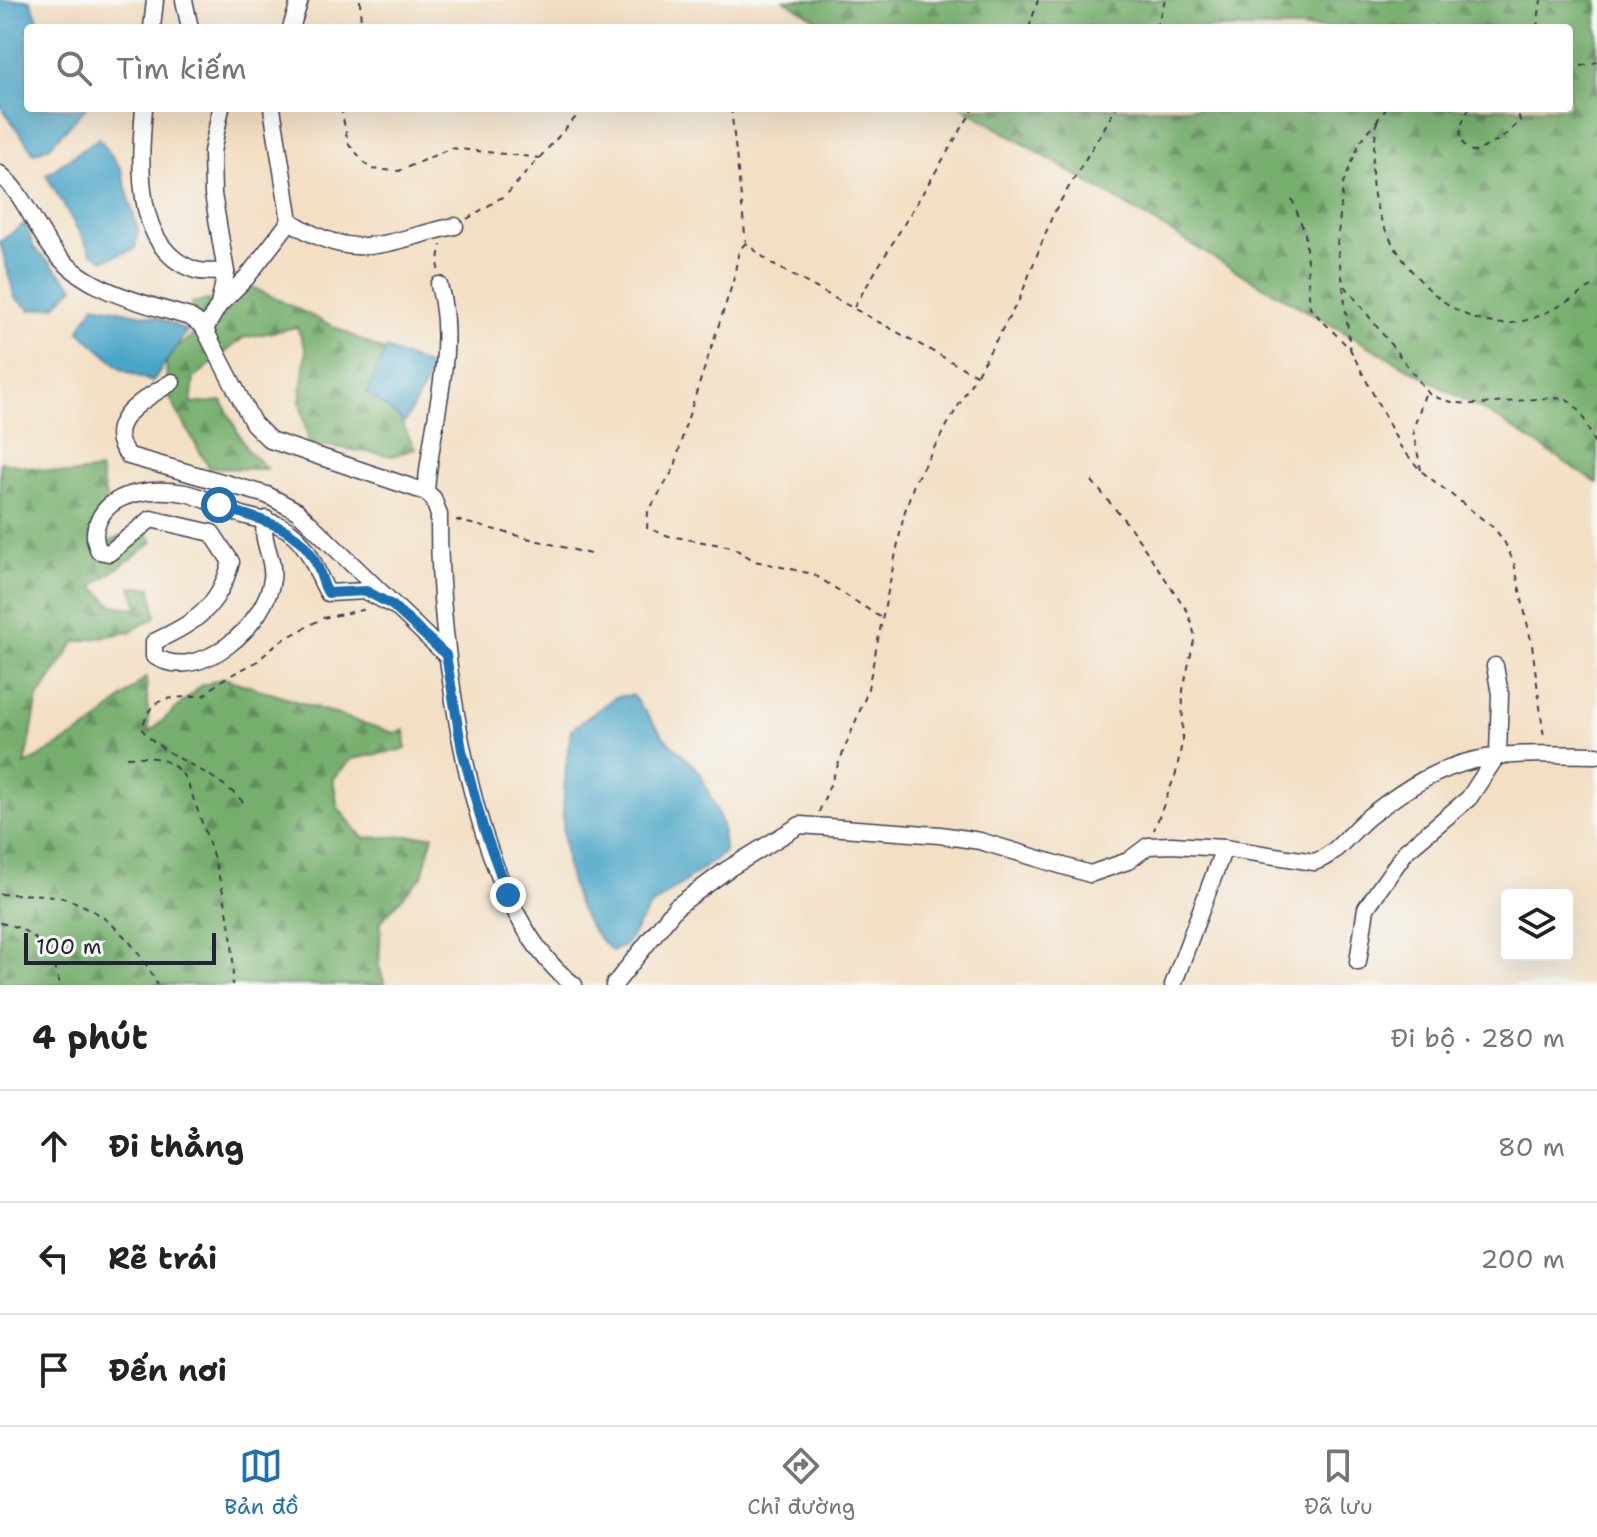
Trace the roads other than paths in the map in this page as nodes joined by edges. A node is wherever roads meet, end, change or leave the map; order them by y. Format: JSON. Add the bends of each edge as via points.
{"nodes":[{"id":1,"x":155,"y":0,"type":"edge"},
{"id":2,"x":184,"y":0,"type":"edge"},
{"id":3,"x":300,"y":0,"type":"edge"},
{"id":4,"x":152,"y":24,"type":"edge"},
{"id":5,"x":189,"y":24,"type":"edge"},
{"id":6,"x":292,"y":24,"type":"edge"},
{"id":7,"x":144,"y":112,"type":"edge"},
{"id":8,"x":220,"y":112,"type":"edge"},
{"id":9,"x":273,"y":112,"type":"edge"},
{"id":10,"x":0,"y":174,"type":"edge"},
{"id":11,"x":290,"y":221,"type":"junction"},
{"id":12,"x":455,"y":226,"type":"road end"},
{"id":13,"x":226,"y":272,"type":"junction"},
{"id":14,"x":439,"y":285,"type":"road end"},
{"id":15,"x":219,"y":305,"type":"junction"},
{"id":16,"x":205,"y":329,"type":"junction"},
{"id":17,"x":172,"y":382,"type":"dead end"},
{"id":18,"x":426,"y":492,"type":"junction"},
{"id":19,"x":266,"y":519,"type":"junction"},
{"id":20,"x":392,"y":605,"type":"junction"},
{"id":21,"x":446,"y":655,"type":"junction"},
{"id":22,"x":1495,"y":666,"type":"dead end"},
{"id":23,"x":1498,"y":754,"type":"junction"},
{"id":24,"x":1597,"y":755,"type":"edge"},
{"id":25,"x":1224,"y":848,"type":"junction"},
{"id":26,"x":1358,"y":962,"type":"dead end"},
{"id":27,"x":574,"y":985,"type":"edge"},
{"id":28,"x":614,"y":985,"type":"edge"},
{"id":29,"x":1173,"y":985,"type":"edge"}],
"edges":[{"from":1,"to":4,"type":"street"},
{"from":2,"to":5,"type":"street"},
{"from":3,"to":6,"type":"street"},
{"from":7,"to":13,"type":"street","via":[[145,209],[155,233],[167,252],[195,270]]},
{"from":8,"to":13,"type":"street","via":[[212,152],[213,194]]},
{"from":9,"to":11,"type":"street"},
{"from":10,"to":16,"type":"street","via":[[72,270],[93,284],[190,317]]},
{"from":11,"to":12,"type":"street","via":[[337,245],[371,247]]},
{"from":11,"to":15,"type":"street"},
{"from":13,"to":15,"type":"street"},
{"from":14,"to":18,"type":"street","via":[[446,351]]},
{"from":15,"to":16,"type":"street"},
{"from":16,"to":18,"type":"street","via":[[253,423],[270,440]]},
{"from":17,"to":20,"type":"street","via":[[124,416],[118,430],[120,447],[129,456],[267,495],[297,511]]},
{"from":18,"to":21,"type":"street","via":[[439,515]]},
{"from":19,"to":19,"type":"street","via":[[182,492],[142,493],[107,505],[96,524],[99,551],[109,553],[151,519],[212,533],[231,562],[224,587],[209,606],[182,631],[154,642],[154,656],[185,664],[209,657],[260,615],[272,581],[273,564],[262,531]]},
{"from":19,"to":20,"type":"street","via":[[295,535],[315,561],[328,593],[366,591]]},
{"from":20,"to":21,"type":"street"},
{"from":21,"to":27,"type":"street","via":[[466,766],[508,895],[534,944]]},
{"from":22,"to":23,"type":"street","via":[[1500,694]]},
{"from":23,"to":24,"type":"street"},
{"from":23,"to":25,"type":"street","via":[[1453,764],[1412,784],[1321,860],[1302,863]]},
{"from":23,"to":26,"type":"street","via":[[1469,798],[1406,851],[1366,908]]},
{"from":25,"to":28,"type":"street","via":[[1148,846],[1128,861],[1090,874],[980,841],[800,825],[676,907]]},
{"from":25,"to":29,"type":"street"}]}
